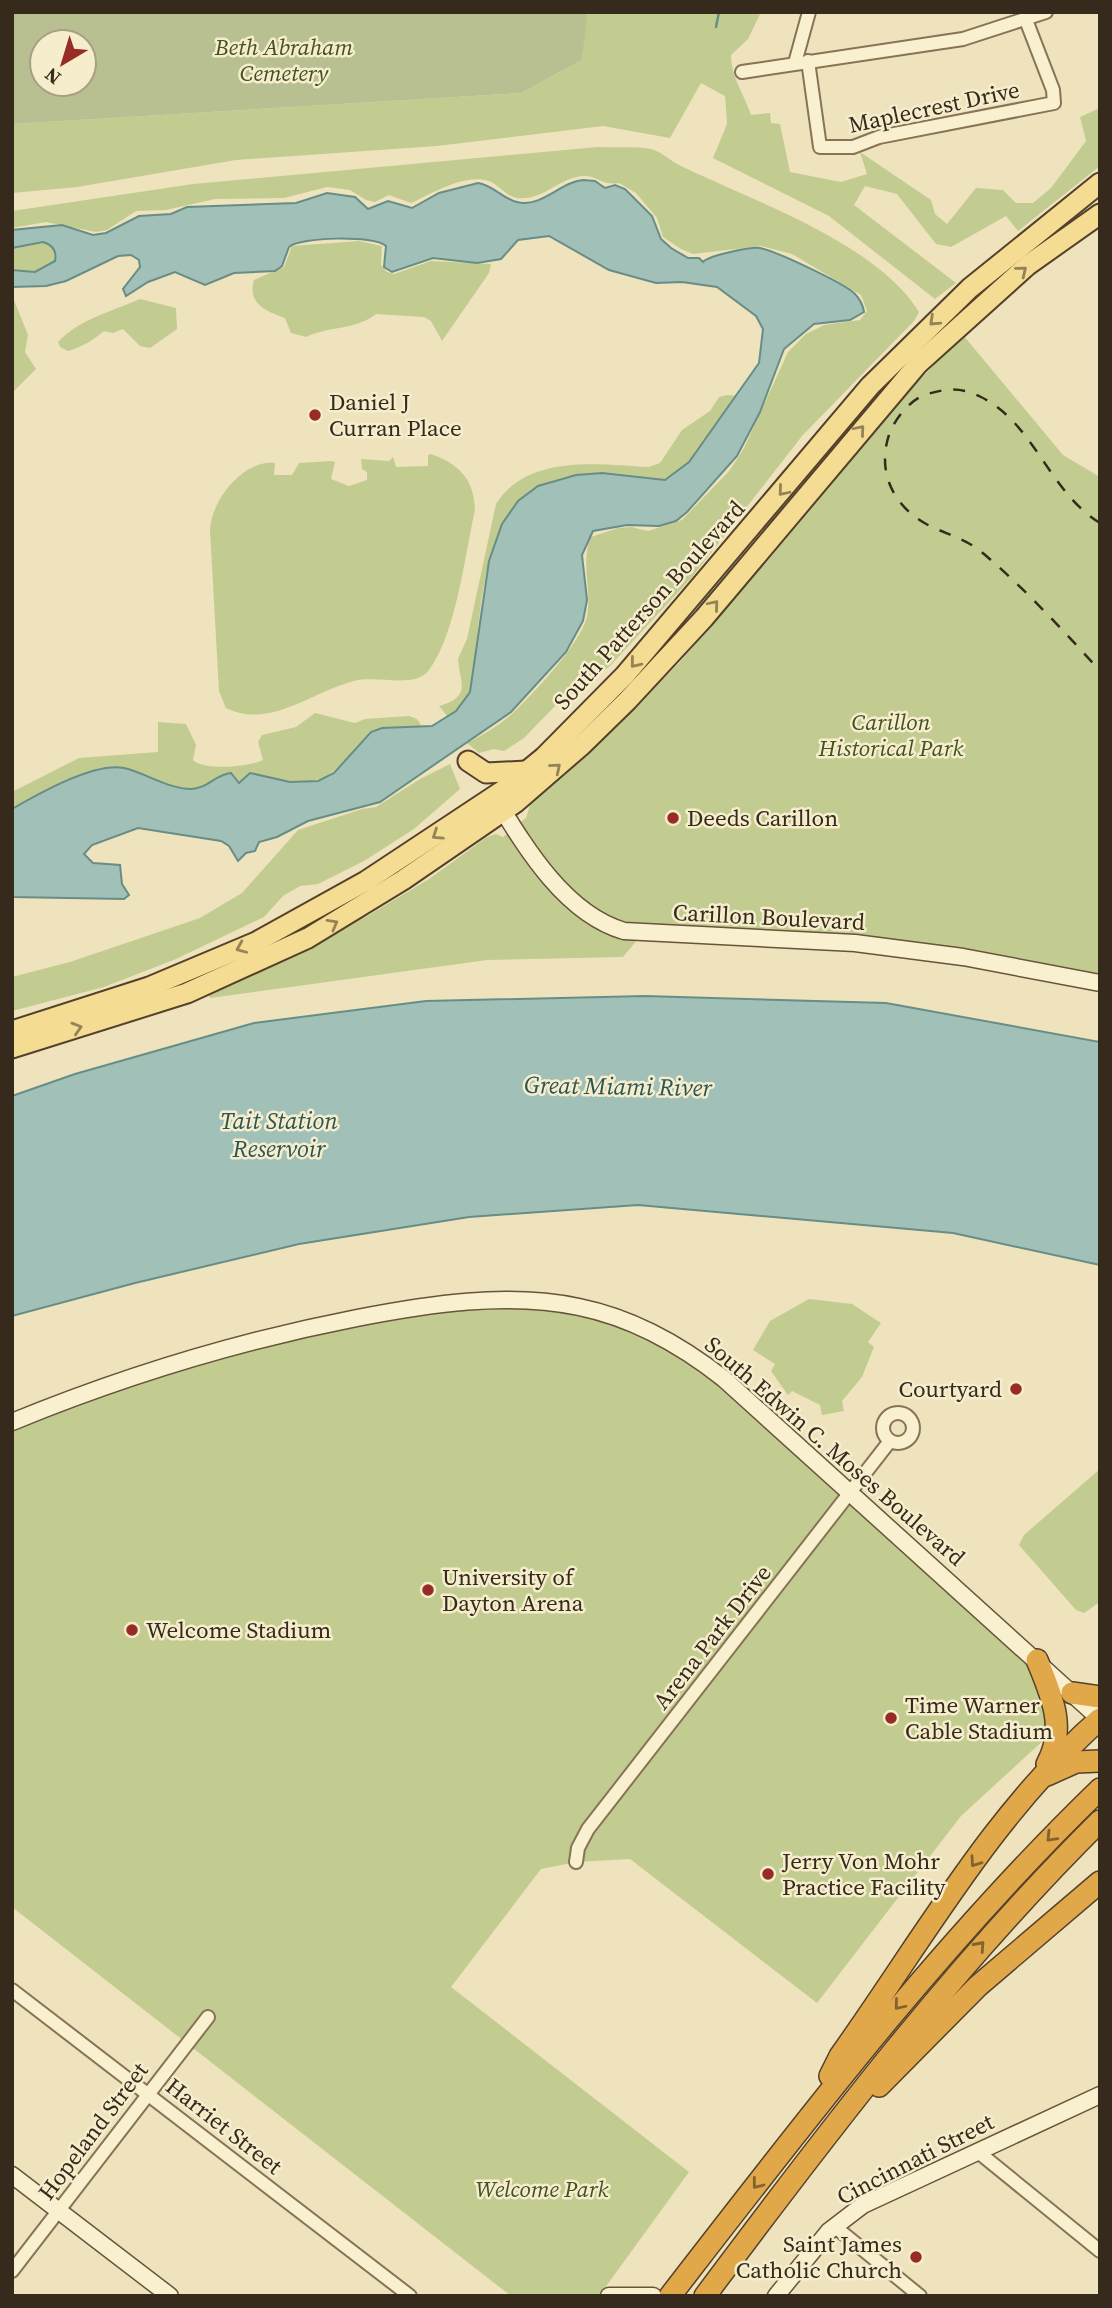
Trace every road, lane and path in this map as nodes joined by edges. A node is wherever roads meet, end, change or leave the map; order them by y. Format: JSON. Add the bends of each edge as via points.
{"nodes":[{"id":1,"x":809,"y":12,"type":"edge"},
{"id":2,"x":1046,"y":12,"type":"edge"},
{"id":3,"x":1026,"y":20,"type":"junction"},
{"id":4,"x":802,"y":62,"type":"junction"},
{"id":5,"x":742,"y":72,"type":"dead end"},
{"id":6,"x":1100,"y":183,"type":"edge"},
{"id":7,"x":1100,"y":214,"type":"edge"},
{"id":8,"x":468,"y":761,"type":"dead end"},
{"id":9,"x":526,"y":771,"type":"junction"},
{"id":10,"x":498,"y":804,"type":"junction"},
{"id":11,"x":1100,"y":983,"type":"edge"},
{"id":12,"x":12,"y":1031,"type":"edge"},
{"id":13,"x":12,"y":1048,"type":"edge"},
{"id":14,"x":12,"y":1422,"type":"edge"},
{"id":15,"x":890,"y":1441,"type":"dead end"},
{"id":16,"x":851,"y":1494,"type":"junction"},
{"id":17,"x":1037,"y":1660,"type":"junction"},
{"id":18,"x":1072,"y":1693,"type":"junction"},
{"id":19,"x":1100,"y":1697,"type":"edge"},
{"id":20,"x":1100,"y":1719,"type":"edge"},
{"id":21,"x":1100,"y":1761,"type":"edge"},
{"id":22,"x":1039,"y":1779,"type":"junction"},
{"id":23,"x":1100,"y":1788,"type":"edge"},
{"id":24,"x":1100,"y":1821,"type":"edge"},
{"id":25,"x":576,"y":1862,"type":"dead end"},
{"id":26,"x":1100,"y":1882,"type":"edge"},
{"id":27,"x":12,"y":1990,"type":"edge"},
{"id":28,"x":208,"y":2017,"type":"dead end"},
{"id":29,"x":148,"y":2094,"type":"junction"},
{"id":30,"x":1100,"y":2095,"type":"edge"},
{"id":31,"x":813,"y":2113,"type":"junction"},
{"id":32,"x":829,"y":2132,"type":"junction"},
{"id":33,"x":977,"y":2151,"type":"junction"},
{"id":34,"x":12,"y":2175,"type":"edge"},
{"id":35,"x":59,"y":2211,"type":"junction"},
{"id":36,"x":834,"y":2226,"type":"junction"},
{"id":37,"x":1100,"y":2251,"type":"edge"},
{"id":38,"x":12,"y":2271,"type":"edge"},
{"id":39,"x":170,"y":2296,"type":"edge"},
{"id":40,"x":410,"y":2296,"type":"edge"},
{"id":41,"x":609,"y":2296,"type":"edge"},
{"id":42,"x":653,"y":2296,"type":"edge"},
{"id":43,"x":670,"y":2296,"type":"edge"},
{"id":44,"x":705,"y":2296,"type":"edge"},
{"id":45,"x":776,"y":2296,"type":"edge"},
{"id":46,"x":920,"y":2296,"type":"edge"}],
"edges":[{"from":1,"to":4,"type":"street"},
{"from":2,"to":3,"type":"street"},
{"from":3,"to":4,"type":"street","via":[[963,38]]},
{"from":3,"to":4,"type":"street","name":"Maplecrest Drive","via":[[1055,103],[879,137],[853,147],[820,147]]},
{"from":4,"to":5,"type":"street"},
{"from":6,"to":9,"type":"main road","name":"South Patterson Boulevard","one_way":true,"via":[[970,288],[914,340],[625,675]]},
{"from":10,"to":7,"type":"main road","name":"South Patterson Boulevard","one_way":true,"via":[[582,745],[627,701],[704,618],[918,364],[1020,272]]},
{"from":8,"to":9,"type":"main road","via":[[486,773]]},
{"from":9,"to":10,"type":"main road","name":"South Patterson Boulevard"},
{"from":10,"to":11,"type":"main road","name":"Carillon Boulevard","via":[[571,900],[596,920],[624,931],[855,943],[963,957]]},
{"from":10,"to":12,"type":"main road","name":"South Patterson Boulevard","one_way":true,"via":[[256,942],[149,986]]},
{"from":13,"to":10,"type":"main road","name":"South Patterson Boulevard","one_way":true,"via":[[187,993],[308,938],[392,887]]},
{"from":14,"to":16,"type":"main road","name":"South Edwin C. Moses Boulevard","via":[[169,1364],[307,1328],[441,1305],[541,1301],[615,1316],[676,1344],[724,1379]]},
{"from":15,"to":16,"type":"street","name":"Arena Park Drive"},
{"from":16,"to":17,"type":"main road","name":"South Edwin C. Moses Boulevard"},
{"from":16,"to":25,"type":"street","name":"Arena Park Drive","via":[[587,1829]]},
{"from":17,"to":18,"type":"main road","name":"South Edwin C. Moses Boulevard"},
{"from":17,"to":22,"type":"highway","via":[[1058,1727],[1051,1757]]},
{"from":18,"to":19,"type":"highway"},
{"from":18,"to":20,"type":"main road","name":"South Edwin C. Moses Boulevard"},
{"from":20,"to":22,"type":"highway"},
{"from":21,"to":22,"type":"highway","via":[[1076,1762]]},
{"from":22,"to":31,"type":"highway","one_way":true,"via":[[998,1829],[840,2056]]},
{"from":23,"to":31,"type":"highway","one_way":true,"via":[[961,1932]]},
{"from":32,"to":24,"type":"highway","one_way":true,"via":[[942,1989]]},
{"from":26,"to":32,"type":"highway","via":[[986,1979],[864,2103]]},
{"from":27,"to":29,"type":"street","name":"Harriet Street"},
{"from":28,"to":29,"type":"street","name":"Hopeland Street"},
{"from":29,"to":35,"type":"street","name":"Hopeland Street"},
{"from":29,"to":40,"type":"street","name":"Harriet Street"},
{"from":30,"to":33,"type":"main road","name":"Cincinnati Street"},
{"from":31,"to":43,"type":"highway","one_way":true},
{"from":32,"to":44,"type":"highway"},
{"from":33,"to":36,"type":"main road","name":"Cincinnati Street","via":[[863,2205]]},
{"from":33,"to":37,"type":"street"},
{"from":34,"to":35,"type":"main road"},
{"from":35,"to":38,"type":"street","name":"Hopeland Street"},
{"from":35,"to":39,"type":"main road"},
{"from":36,"to":45,"type":"main road","name":"Cincinnati Street"},
{"from":36,"to":46,"type":"street"},
{"from":41,"to":42,"type":"main road"}]}
